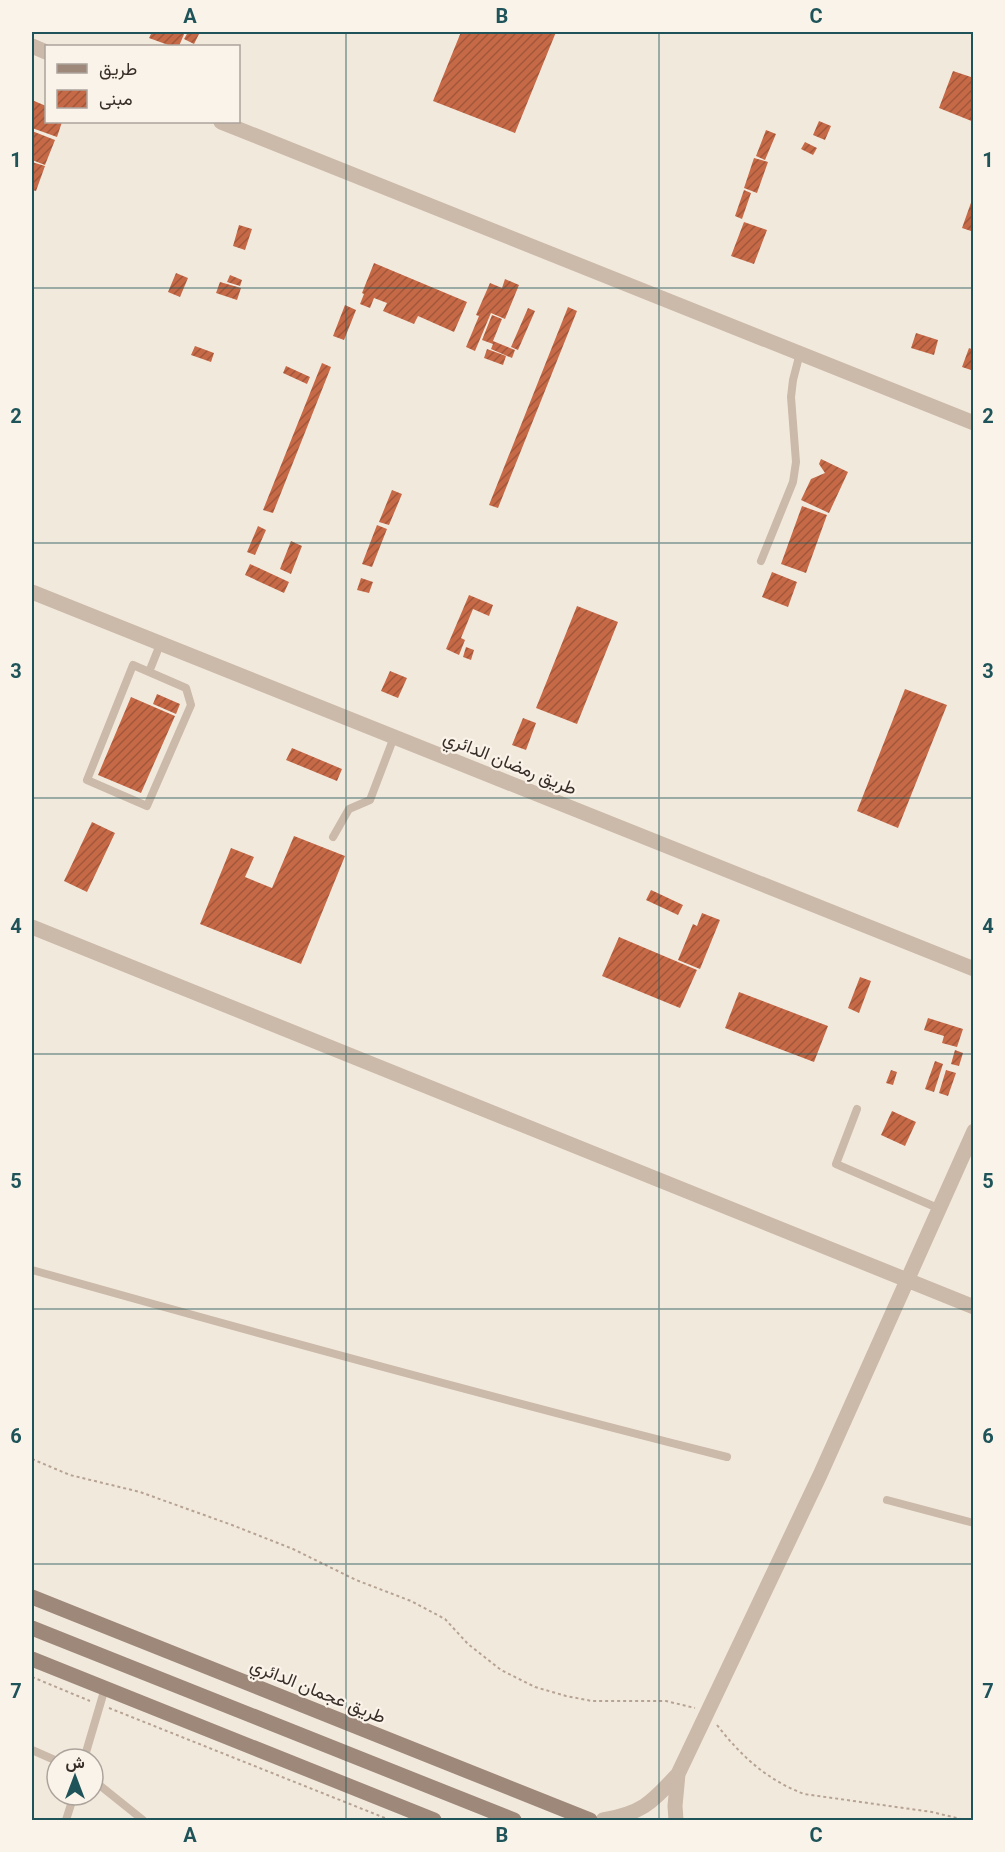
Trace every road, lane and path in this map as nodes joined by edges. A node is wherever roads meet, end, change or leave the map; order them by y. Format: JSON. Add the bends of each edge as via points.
{"nodes":[{"id":1,"x":224,"y":123,"type":"edge"},
{"id":2,"x":800,"y":353,"type":"junction"},
{"id":3,"x":974,"y":423,"type":"edge"},
{"id":4,"x":761,"y":561,"type":"dead end"},
{"id":5,"x":32,"y":592,"type":"edge"},
{"id":6,"x":161,"y":642,"type":"junction"},
{"id":7,"x":149,"y":672,"type":"junction"},
{"id":8,"x":394,"y":738,"type":"junction"},
{"id":9,"x":333,"y":837,"type":"dead end"},
{"id":10,"x":32,"y":927,"type":"edge"},
{"id":11,"x":974,"y":969,"type":"edge"},
{"id":12,"x":857,"y":1108,"type":"dead end"},
{"id":13,"x":974,"y":1131,"type":"edge"},
{"id":14,"x":940,"y":1209,"type":"junction"},
{"id":15,"x":32,"y":1270,"type":"edge"},
{"id":16,"x":907,"y":1280,"type":"junction"},
{"id":17,"x":974,"y":1307,"type":"edge"},
{"id":18,"x":727,"y":1457,"type":"dead end"},
{"id":19,"x":32,"y":1459,"type":"edge"},
{"id":20,"x":887,"y":1500,"type":"dead end"},
{"id":21,"x":974,"y":1523,"type":"edge"},
{"id":22,"x":32,"y":1597,"type":"edge"},
{"id":23,"x":32,"y":1628,"type":"edge"},
{"id":24,"x":32,"y":1659,"type":"edge"},
{"id":25,"x":32,"y":1677,"type":"edge"},
{"id":26,"x":105,"y":1688,"type":"junction"},
{"id":27,"x":100,"y":1705,"type":"junction"},
{"id":28,"x":707,"y":1711,"type":"junction"},
{"id":29,"x":88,"y":1747,"type":"edge"},
{"id":30,"x":678,"y":1774,"type":"junction"},
{"id":31,"x":105,"y":1791,"type":"edge"},
{"id":32,"x":134,"y":1817,"type":"edge"},
{"id":33,"x":143,"y":1821,"type":"edge"},
{"id":34,"x":390,"y":1821,"type":"edge"},
{"id":35,"x":434,"y":1821,"type":"edge"},
{"id":36,"x":514,"y":1821,"type":"edge"},
{"id":37,"x":590,"y":1821,"type":"edge"},
{"id":38,"x":603,"y":1821,"type":"edge"},
{"id":39,"x":676,"y":1821,"type":"edge"},
{"id":40,"x":965,"y":1821,"type":"edge"}],
"edges":[{"from":1,"to":2,"type":"street"},
{"from":2,"to":3,"type":"street"},
{"from":2,"to":4,"type":"lane","via":[[791,397],[796,462],[793,482]]},
{"from":5,"to":6,"type":"street","name":"طريق رمضان الدائري"},
{"from":6,"to":7,"type":"lane"},
{"from":6,"to":8,"type":"street","name":"طريق رمضان الدائري"},
{"from":7,"to":7,"type":"lane","via":[[133,665],[87,780],[147,806],[190,705],[186,688]]},
{"from":8,"to":9,"type":"lane","via":[[370,800],[349,809]]},
{"from":8,"to":11,"type":"street","name":"طريق رمضان الدائري"},
{"from":10,"to":16,"type":"street"},
{"from":12,"to":14,"type":"lane","via":[[836,1164]]},
{"from":13,"to":14,"type":"street"},
{"from":14,"to":16,"type":"street"},
{"from":15,"to":18,"type":"lane"},
{"from":16,"to":17,"type":"street"},
{"from":16,"to":28,"type":"street"},
{"from":19,"to":28,"type":"path","via":[[70,1475],[140,1492],[232,1525],[411,1601],[445,1619],[501,1670],[535,1687],[592,1701],[666,1701]]},
{"from":20,"to":21,"type":"lane"},
{"from":22,"to":37,"type":"main road","name":"طريق عجمان الدائري"},
{"from":23,"to":36,"type":"main road"},
{"from":24,"to":26,"type":"main road"},
{"from":25,"to":27,"type":"path"},
{"from":26,"to":27,"type":"lane"},
{"from":26,"to":35,"type":"main road"},
{"from":27,"to":29,"type":"lane"},
{"from":27,"to":34,"type":"path"},
{"from":28,"to":30,"type":"street"},
{"from":28,"to":40,"type":"path","via":[[752,1764],[787,1787],[804,1794],[932,1812]]},
{"from":30,"to":38,"type":"street","via":[[641,1809]]},
{"from":30,"to":39,"type":"street"},
{"from":31,"to":32,"type":"lane"},
{"from":32,"to":33,"type":"lane"}]}
